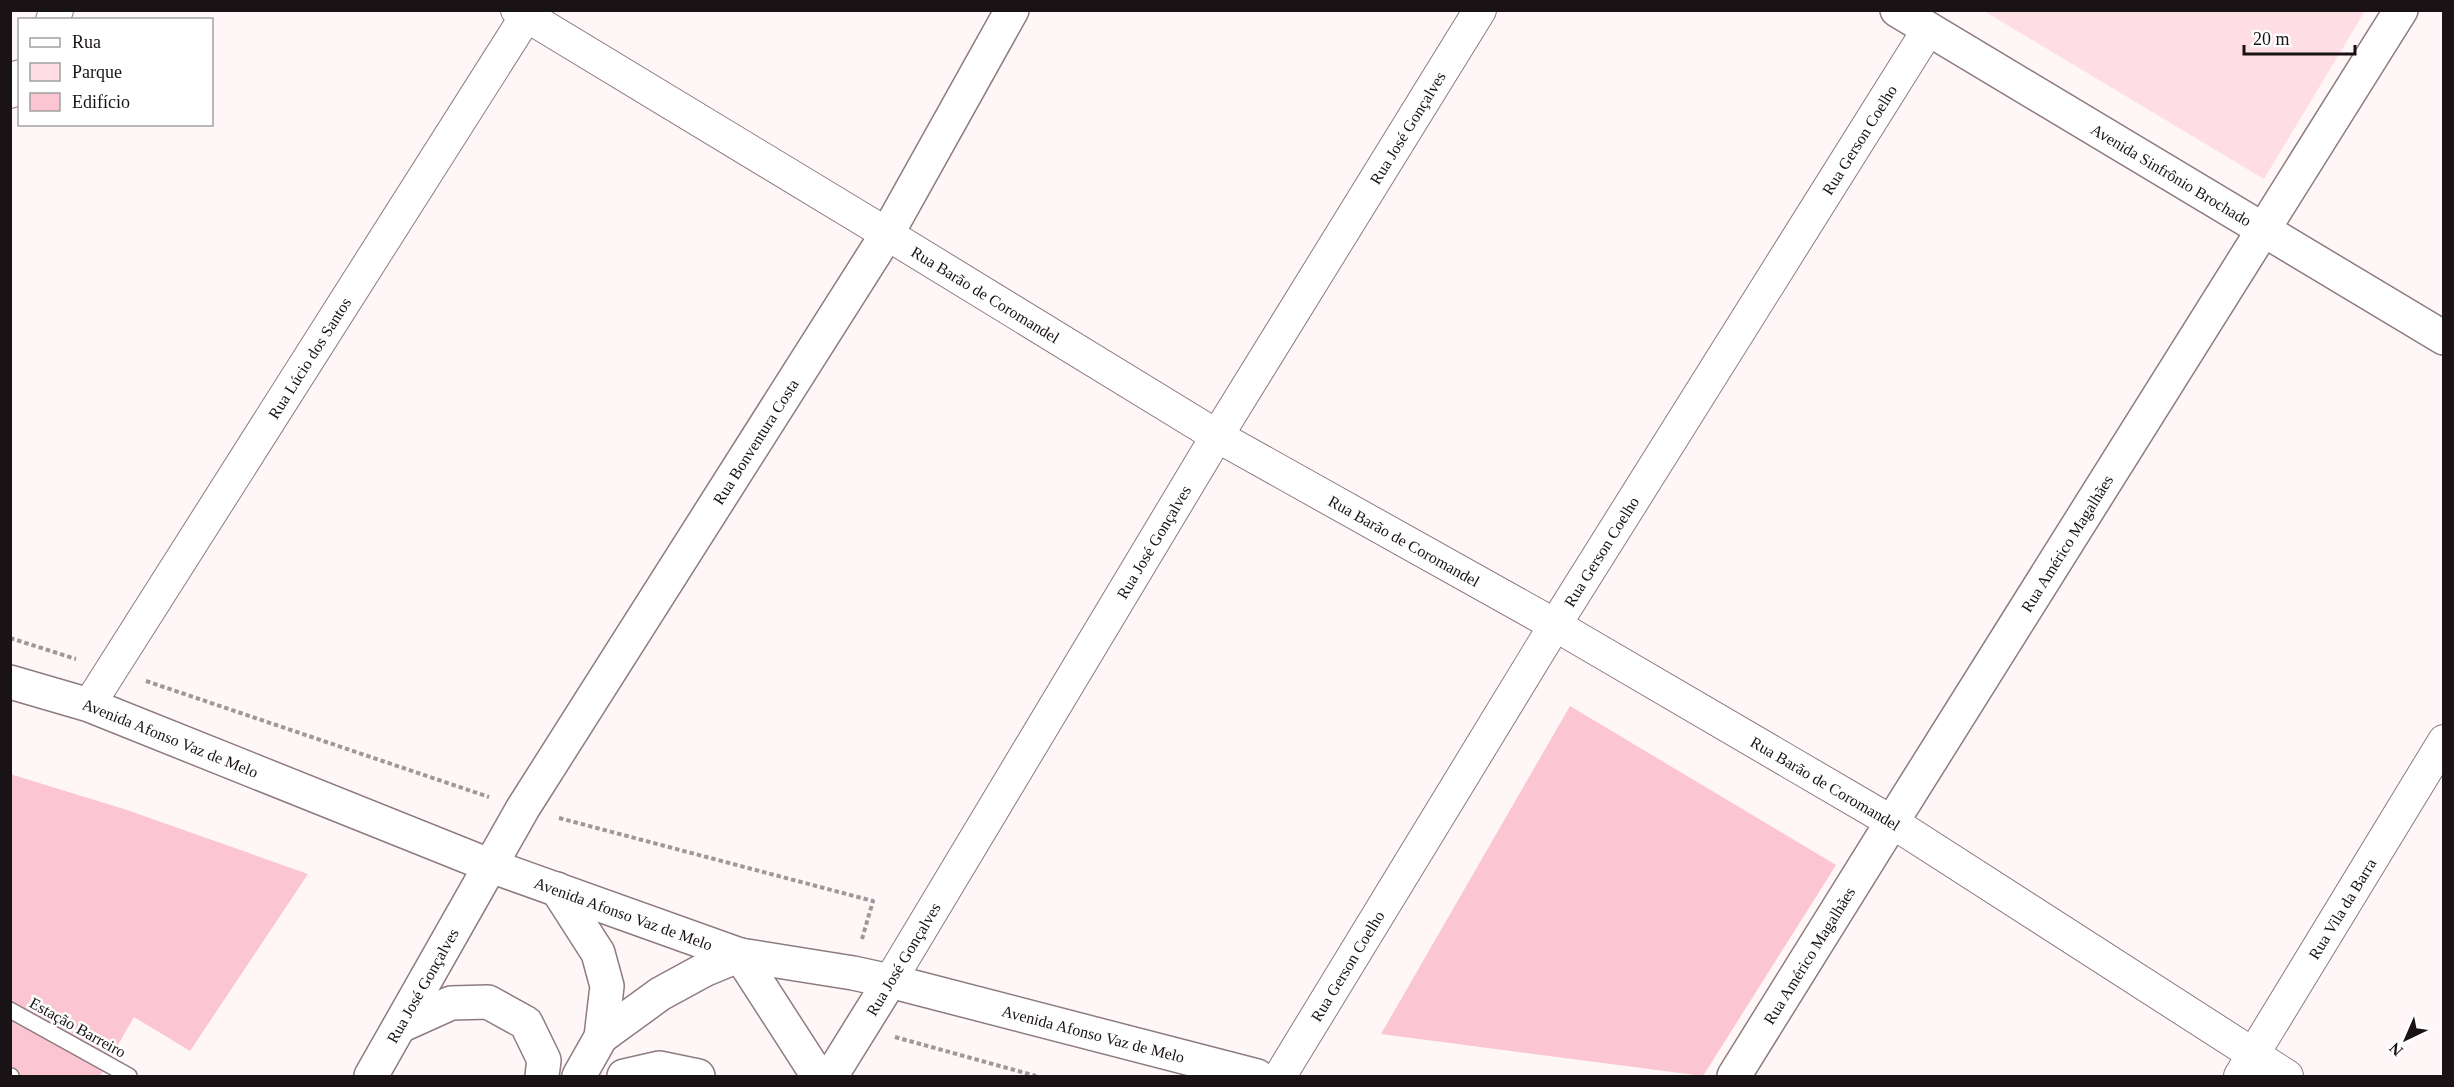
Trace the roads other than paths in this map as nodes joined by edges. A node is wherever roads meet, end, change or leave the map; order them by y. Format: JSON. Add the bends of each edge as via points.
{"nodes":[{"id":1,"x":1011,"y":10,"type":"edge"},
{"id":2,"x":1480,"y":10,"type":"edge"},
{"id":3,"x":1897,"y":10,"type":"edge"},
{"id":4,"x":2401,"y":10,"type":"edge"},
{"id":5,"x":525,"y":12,"type":"edge"},
{"id":6,"x":1928,"y":30,"type":"junction"},
{"id":7,"x":18,"y":79,"type":"edge"},
{"id":8,"x":10,"y":92,"type":"edge"},
{"id":9,"x":2263,"y":231,"type":"junction"},
{"id":10,"x":887,"y":234,"type":"junction"},
{"id":11,"x":2444,"y":338,"type":"edge"},
{"id":12,"x":1217,"y":436,"type":"junction"},
{"id":13,"x":1555,"y":625,"type":"junction"},
{"id":14,"x":10,"y":682,"type":"edge"},
{"id":15,"x":89,"y":705,"type":"junction"},
{"id":16,"x":2444,"y":741,"type":"edge"},
{"id":17,"x":1892,"y":822,"type":"junction"},
{"id":18,"x":491,"y":866,"type":"junction"},
{"id":19,"x":557,"y":889,"type":"junction"},
{"id":20,"x":740,"y":955,"type":"junction"},
{"id":21,"x":890,"y":981,"type":"junction"},
{"id":22,"x":10,"y":1010,"type":"edge"},
{"id":23,"x":400,"y":1026,"type":"junction"},
{"id":24,"x":601,"y":1037,"type":"junction"},
{"id":25,"x":2248,"y":1066,"type":"edge"},
{"id":26,"x":129,"y":1077,"type":"edge"},
{"id":27,"x":371,"y":1077,"type":"edge"},
{"id":28,"x":542,"y":1077,"type":"edge"},
{"id":29,"x":579,"y":1077,"type":"edge"},
{"id":30,"x":624,"y":1077,"type":"edge"},
{"id":31,"x":698,"y":1077,"type":"edge"},
{"id":32,"x":818,"y":1077,"type":"edge"},
{"id":33,"x":831,"y":1077,"type":"edge"},
{"id":34,"x":1257,"y":1077,"type":"edge"},
{"id":35,"x":1280,"y":1077,"type":"edge"},
{"id":36,"x":1734,"y":1077,"type":"edge"},
{"id":37,"x":2287,"y":1077,"type":"edge"}],
"edges":[{"from":1,"to":10,"type":"main road","name":"Rua Bonventura Costa"},
{"from":2,"to":12,"type":"street","name":"Rua José Gonçalves"},
{"from":3,"to":6,"type":"main road","name":"Avenida Sinfrônio Brochado"},
{"from":4,"to":9,"type":"main road","name":"Rua Américo Magalhães"},
{"from":5,"to":10,"type":"street","name":"Rua Barão de Coromandel"},
{"from":5,"to":15,"type":"street","name":"Rua Lúcio dos Santos"},
{"from":6,"to":9,"type":"main road","name":"Avenida Sinfrônio Brochado"},
{"from":6,"to":13,"type":"street","name":"Rua Gerson Coelho"},
{"from":7,"to":8,"type":"street"},
{"from":9,"to":11,"type":"main road","name":"Avenida Sinfrônio Brochado"},
{"from":9,"to":17,"type":"main road","name":"Rua Américo Magalhães"},
{"from":10,"to":12,"type":"street","name":"Rua Barão de Coromandel"},
{"from":10,"to":18,"type":"main road","name":"Rua Bonventura Costa","via":[[523,808]]},
{"from":12,"to":13,"type":"street","name":"Rua Barão de Coromandel"},
{"from":12,"to":21,"type":"street","name":"Rua José Gonçalves"},
{"from":13,"to":17,"type":"street","name":"Rua Barão de Coromandel"},
{"from":13,"to":35,"type":"street","name":"Rua Gerson Coelho"},
{"from":14,"to":15,"type":"main road","name":"Avenida Afonso Vaz de Melo"},
{"from":15,"to":18,"type":"main road","name":"Avenida Afonso Vaz de Melo"},
{"from":16,"to":25,"type":"street","name":"Rua Vila da Barra"},
{"from":17,"to":25,"type":"street","name":"Rua Barão de Coromandel"},
{"from":17,"to":36,"type":"main road","name":"Rua Américo Magalhães"},
{"from":18,"to":19,"type":"main road","name":"Avenida Afonso Vaz de Melo"},
{"from":18,"to":23,"type":"main road","name":"Rua José Gonçalves"},
{"from":19,"to":20,"type":"main road","name":"Avenida Afonso Vaz de Melo"},
{"from":19,"to":24,"type":"main road","via":[[598,953],[607,986]]},
{"from":20,"to":21,"type":"main road","name":"Avenida Afonso Vaz de Melo"},
{"from":20,"to":24,"type":"main road","via":[[660,994]]},
{"from":20,"to":32,"type":"main road"},
{"from":21,"to":33,"type":"main road","name":"Rua José Gonçalves"},
{"from":21,"to":34,"type":"main road","name":"Avenida Afonso Vaz de Melo"},
{"from":22,"to":26,"type":"lane","name":"Estação Barreiro"},
{"from":23,"to":27,"type":"main road","name":"Rua José Gonçalves"},
{"from":23,"to":28,"type":"main road","via":[[452,1003],[488,1002],[526,1023],[544,1060]]},
{"from":24,"to":29,"type":"main road"},
{"from":25,"to":37,"type":"street","name":"Rua Barão de Coromandel"},
{"from":30,"to":31,"type":"main road","via":[[659,1068]]}]}
